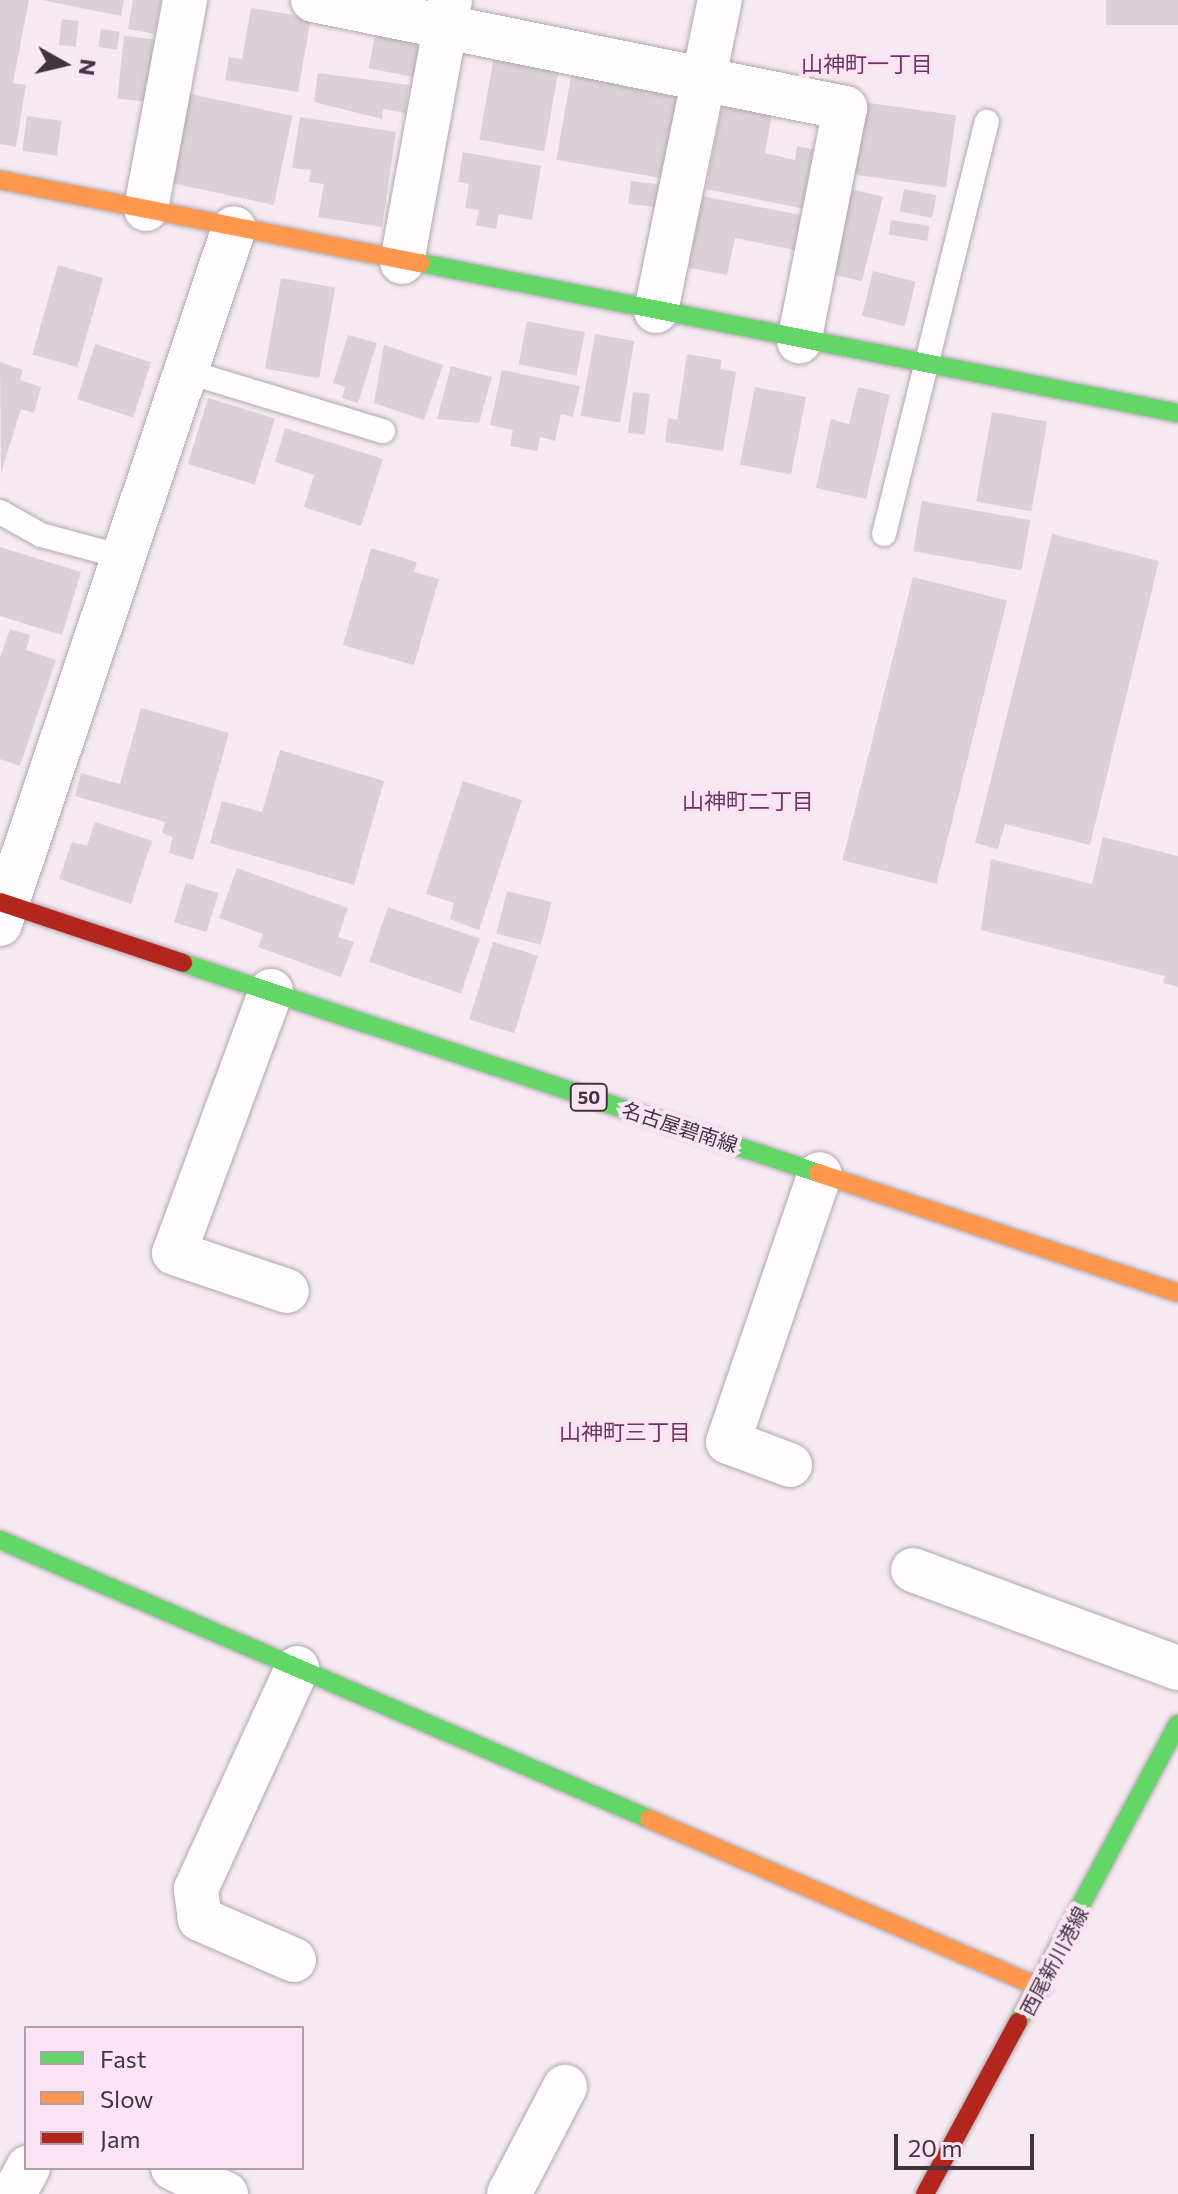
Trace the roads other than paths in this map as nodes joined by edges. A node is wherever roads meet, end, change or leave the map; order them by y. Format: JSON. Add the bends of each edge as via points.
{"nodes":[{"id":1,"x":185,"y":0,"type":"edge"},
{"id":2,"x":313,"y":0,"type":"edge"},
{"id":3,"x":720,"y":0,"type":"edge"},
{"id":4,"x":448,"y":12,"type":"edge"},
{"id":5,"x":705,"y":79,"type":"junction"},
{"id":6,"x":987,"y":122,"type":"dead end"},
{"id":7,"x":0,"y":180,"type":"edge"},
{"id":8,"x":146,"y":209,"type":"junction"},
{"id":9,"x":234,"y":228,"type":"junction"},
{"id":10,"x":402,"y":262,"type":"junction"},
{"id":11,"x":656,"y":311,"type":"junction"},
{"id":12,"x":799,"y":342,"type":"junction"},
{"id":13,"x":926,"y":368,"type":"junction"},
{"id":14,"x":185,"y":371,"type":"junction"},
{"id":15,"x":1178,"y":413,"type":"edge"},
{"id":16,"x":383,"y":431,"type":"dead end"},
{"id":17,"x":0,"y":512,"type":"edge"},
{"id":18,"x":884,"y":534,"type":"dead end"},
{"id":19,"x":123,"y":557,"type":"junction"},
{"id":20,"x":3,"y":910,"type":"edge"},
{"id":21,"x":271,"y":991,"type":"junction"},
{"id":22,"x":820,"y":1174,"type":"junction"},
{"id":23,"x":287,"y":1291,"type":"dead end"},
{"id":24,"x":1178,"y":1293,"type":"edge"},
{"id":25,"x":790,"y":1465,"type":"dead end"},
{"id":26,"x":0,"y":1540,"type":"edge"},
{"id":27,"x":913,"y":1570,"type":"dead end"},
{"id":28,"x":297,"y":1668,"type":"junction"},
{"id":29,"x":1178,"y":1668,"type":"edge"},
{"id":30,"x":1178,"y":1724,"type":"edge"},
{"id":31,"x":294,"y":1960,"type":"dead end"},
{"id":32,"x":1041,"y":1988,"type":"junction"},
{"id":33,"x":565,"y":2087,"type":"dead end"},
{"id":34,"x":27,"y":2170,"type":"edge"},
{"id":35,"x":177,"y":2170,"type":"edge"},
{"id":36,"x":14,"y":2194,"type":"edge"},
{"id":37,"x":226,"y":2194,"type":"edge"},
{"id":38,"x":509,"y":2194,"type":"edge"},
{"id":39,"x":925,"y":2194,"type":"edge"}],
"edges":[{"from":1,"to":8,"type":"street"},
{"from":2,"to":4,"type":"street"},
{"from":3,"to":5,"type":"street"},
{"from":4,"to":5,"type":"street"},
{"from":4,"to":10,"type":"street"},
{"from":5,"to":11,"type":"street"},
{"from":5,"to":12,"type":"street","via":[[845,108]]},
{"from":6,"to":13,"type":"lane"},
{"from":7,"to":8,"type":"street"},
{"from":8,"to":9,"type":"street"},
{"from":9,"to":10,"type":"street"},
{"from":9,"to":14,"type":"street"},
{"from":10,"to":11,"type":"street"},
{"from":11,"to":12,"type":"street"},
{"from":12,"to":13,"type":"street"},
{"from":13,"to":15,"type":"street"},
{"from":13,"to":18,"type":"lane"},
{"from":14,"to":16,"type":"lane"},
{"from":14,"to":19,"type":"street"},
{"from":17,"to":19,"type":"lane","via":[[41,535]]},
{"from":19,"to":20,"type":"street"},
{"from":20,"to":21,"type":"street","name":"名古屋碧南線","number":"50"},
{"from":21,"to":22,"type":"street","name":"名古屋碧南線","number":"50"},
{"from":21,"to":23,"type":"street","via":[[174,1253]]},
{"from":22,"to":24,"type":"street","name":"名古屋碧南線","number":"50"},
{"from":22,"to":25,"type":"street","via":[[728,1442]]},
{"from":26,"to":28,"type":"street"},
{"from":27,"to":29,"type":"street"},
{"from":28,"to":31,"type":"street","via":[[196,1889],[200,1919]]},
{"from":28,"to":32,"type":"street"},
{"from":30,"to":32,"type":"street","name":"西尾新川港線"},
{"from":32,"to":39,"type":"street","name":"西尾新川港線"},
{"from":33,"to":38,"type":"street"},
{"from":34,"to":36,"type":"street"},
{"from":35,"to":37,"type":"street"}]}
